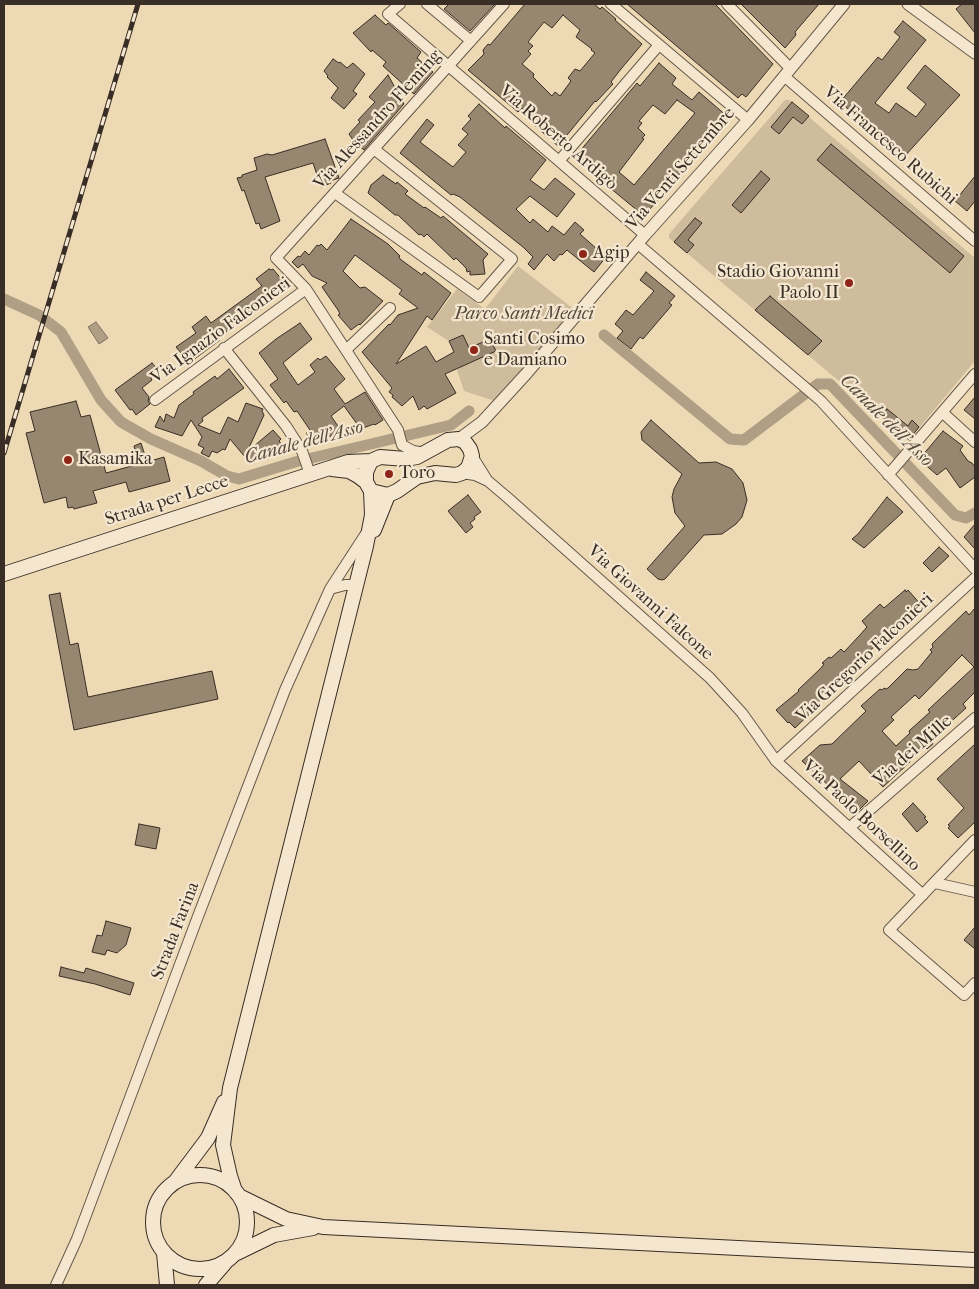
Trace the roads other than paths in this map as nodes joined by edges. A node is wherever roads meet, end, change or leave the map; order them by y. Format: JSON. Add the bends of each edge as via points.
{"nodes":[{"id":1,"x":400,"y":4,"type":"edge"},
{"id":2,"x":427,"y":4,"type":"edge"},
{"id":3,"x":504,"y":4,"type":"edge"},
{"id":4,"x":611,"y":4,"type":"edge"},
{"id":5,"x":727,"y":4,"type":"edge"},
{"id":6,"x":844,"y":4,"type":"edge"},
{"id":7,"x":908,"y":4,"type":"edge"},
{"id":8,"x":471,"y":41,"type":"junction"},
{"id":9,"x":659,"y":45,"type":"junction"},
{"id":10,"x":975,"y":53,"type":"edge"},
{"id":11,"x":449,"y":66,"type":"junction"},
{"id":12,"x":787,"y":72,"type":"junction"},
{"id":13,"x":748,"y":120,"type":"junction"},
{"id":14,"x":374,"y":149,"type":"junction"},
{"id":15,"x":559,"y":161,"type":"junction"},
{"id":16,"x":335,"y":193,"type":"junction"},
{"id":17,"x":642,"y":240,"type":"junction"},
{"id":18,"x":975,"y":241,"type":"edge"},
{"id":19,"x":306,"y":289,"type":"junction"},
{"id":20,"x":390,"y":308,"type":"dead end"},
{"id":21,"x":224,"y":348,"type":"junction"},
{"id":22,"x":346,"y":350,"type":"junction"},
{"id":23,"x":975,"y":374,"type":"edge"},
{"id":24,"x":155,"y":400,"type":"dead end"},
{"id":25,"x":942,"y":412,"type":"junction"},
{"id":26,"x":482,"y":422,"type":"junction"},
{"id":27,"x":460,"y":439,"type":"junction"},
{"id":28,"x":975,"y":442,"type":"edge"},
{"id":29,"x":471,"y":452,"type":"junction"},
{"id":30,"x":426,"y":453,"type":"junction"},
{"id":31,"x":371,"y":461,"type":"junction"},
{"id":32,"x":329,"y":469,"type":"junction"},
{"id":33,"x":308,"y":470,"type":"junction"},
{"id":34,"x":891,"y":471,"type":"junction"},
{"id":35,"x":462,"y":473,"type":"junction"},
{"id":36,"x":488,"y":481,"type":"junction"},
{"id":37,"x":368,"y":486,"type":"junction"},
{"id":38,"x":388,"y":495,"type":"junction"},
{"id":39,"x":369,"y":530,"type":"junction"},
{"id":40,"x":366,"y":546,"type":"junction"},
{"id":41,"x":975,"y":569,"type":"edge"},
{"id":42,"x":4,"y":574,"type":"edge"},
{"id":43,"x":975,"y":578,"type":"edge"},
{"id":44,"x":356,"y":585,"type":"junction"},
{"id":45,"x":330,"y":590,"type":"junction"},
{"id":46,"x":975,"y":718,"type":"edge"},
{"id":47,"x":776,"y":761,"type":"junction"},
{"id":48,"x":849,"y":828,"type":"junction"},
{"id":49,"x":975,"y":840,"type":"edge"},
{"id":50,"x":935,"y":883,"type":"junction"},
{"id":51,"x":975,"y":892,"type":"edge"},
{"id":52,"x":923,"y":896,"type":"junction"},
{"id":53,"x":975,"y":983,"type":"edge"},
{"id":54,"x":230,"y":1088,"type":"junction"},
{"id":55,"x":175,"y":1182,"type":"junction"},
{"id":56,"x":237,"y":1193,"type":"junction"},
{"id":57,"x":323,"y":1226,"type":"junction"},
{"id":58,"x":164,"y":1253,"type":"junction"},
{"id":59,"x":232,"y":1257,"type":"junction"},
{"id":60,"x":975,"y":1260,"type":"edge"},
{"id":61,"x":56,"y":1285,"type":"edge"},
{"id":62,"x":167,"y":1285,"type":"edge"},
{"id":63,"x":206,"y":1285,"type":"edge"}],
"edges":[{"from":1,"to":11,"type":"street","name":"Via Roberto Ardigò","via":[[388,14]]},
{"from":2,"to":8,"type":"street"},
{"from":3,"to":8,"type":"street","name":"Via Alessandro Fleming"},
{"from":4,"to":9,"type":"street"},
{"from":5,"to":12,"type":"street","name":"Via Francesco Rubichi"},
{"from":6,"to":12,"type":"street","name":"Via Venti Settembre"},
{"from":7,"to":10,"type":"street"},
{"from":8,"to":11,"type":"street","name":"Via Alessandro Fleming"},
{"from":9,"to":13,"type":"street"},
{"from":9,"to":15,"type":"street"},
{"from":11,"to":14,"type":"street","name":"Via Alessandro Fleming"},
{"from":11,"to":15,"type":"street","name":"Via Roberto Ardigò"},
{"from":12,"to":13,"type":"street","name":"Via Venti Settembre"},
{"from":12,"to":18,"type":"street","name":"Via Francesco Rubichi"},
{"from":13,"to":17,"type":"street","name":"Via Venti Settembre"},
{"from":14,"to":16,"type":"street","name":"Via Alessandro Fleming"},
{"from":14,"to":16,"type":"street","via":[[512,258],[479,297]]},
{"from":15,"to":17,"type":"street","name":"Via Roberto Ardigò"},
{"from":16,"to":19,"type":"street","name":"Via Alessandro Fleming","via":[[276,258]]},
{"from":17,"to":26,"type":"street","name":"Via Venti Settembre"},
{"from":17,"to":34,"type":"street","name":"Via Roberto Ardigò","via":[[821,401]]},
{"from":19,"to":21,"type":"street","name":"Via Ignazio Falconieri"},
{"from":19,"to":22,"type":"street"},
{"from":20,"to":22,"type":"street"},
{"from":21,"to":24,"type":"street","name":"Via Ignazio Falconieri"},
{"from":21,"to":33,"type":"street","via":[[286,426],[302,452]]},
{"from":22,"to":30,"type":"street","via":[[398,430],[402,445]]},
{"from":23,"to":25,"type":"street"},
{"from":25,"to":28,"type":"street"},
{"from":25,"to":34,"type":"street"},
{"from":26,"to":27,"type":"street","name":"Via Venti Settembre"},
{"from":26,"to":29,"type":"street","name":"Via Venti Settembre"},
{"from":27,"to":29,"type":"main road"},
{"from":27,"to":30,"type":"main road","name":"Strada per Lecce","via":[[448,440]]},
{"from":29,"to":35,"type":"main road","via":[[468,468]]},
{"from":29,"to":36,"type":"street","name":"Via Giovanni Falcone"},
{"from":30,"to":31,"type":"main road","name":"Strada per Lecce","via":[[406,459],[380,457]]},
{"from":31,"to":32,"type":"main road","name":"Strada per Lecce","via":[[348,462]]},
{"from":31,"to":37,"type":"main road","via":[[366,472]]},
{"from":32,"to":33,"type":"main road","name":"Strada per Lecce"},
{"from":32,"to":37,"type":"main road","via":[[349,471]]},
{"from":33,"to":42,"type":"main road","name":"Strada per Lecce"},
{"from":34,"to":41,"type":"street","name":"Via Roberto Ardigò"},
{"from":35,"to":36,"type":"street","name":"Via Giovanni Falcone"},
{"from":35,"to":38,"type":"main road","via":[[417,477]]},
{"from":36,"to":47,"type":"street","name":"Via Giovanni Falcone","via":[[710,678],[742,713]]},
{"from":37,"to":38,"type":"main road"},
{"from":37,"to":39,"type":"main road","via":[[372,515]]},
{"from":38,"to":40,"type":"main road"},
{"from":39,"to":40,"type":"main road"},
{"from":39,"to":45,"type":"street","name":"Strada Farina"},
{"from":40,"to":44,"type":"main road"},
{"from":43,"to":47,"type":"street","name":"Via Gregorio Falconieri"},
{"from":44,"to":45,"type":"street"},
{"from":44,"to":54,"type":"main road"},
{"from":45,"to":61,"type":"street","name":"Strada Farina","via":[[285,690],[77,1239]]},
{"from":46,"to":48,"type":"street","name":"Via dei Mille"},
{"from":47,"to":48,"type":"street","name":"Via Paolo Borsellino"},
{"from":48,"to":52,"type":"street","name":"Via Paolo Borsellino"},
{"from":49,"to":50,"type":"street"},
{"from":50,"to":51,"type":"street"},
{"from":50,"to":52,"type":"street"},
{"from":52,"to":53,"type":"street","via":[[890,930],[964,995]]},
{"from":54,"to":55,"type":"main road","via":[[208,1138]]},
{"from":54,"to":56,"type":"main road","via":[[223,1145]]},
{"from":55,"to":56,"type":"main road","via":[[193,1176],[213,1177]]},
{"from":55,"to":58,"type":"main road","via":[[155,1207],[152,1223]]},
{"from":56,"to":57,"type":"main road","via":[[286,1219]]},
{"from":56,"to":59,"type":"main road","via":[[246,1210],[247,1225],[244,1240]]},
{"from":57,"to":59,"type":"main road","via":[[274,1235]]},
{"from":57,"to":60,"type":"main road"},
{"from":58,"to":59,"type":"main road","via":[[187,1268],[201,1270],[215,1267]]},
{"from":58,"to":62,"type":"main road"},
{"from":59,"to":63,"type":"main road"}]}
